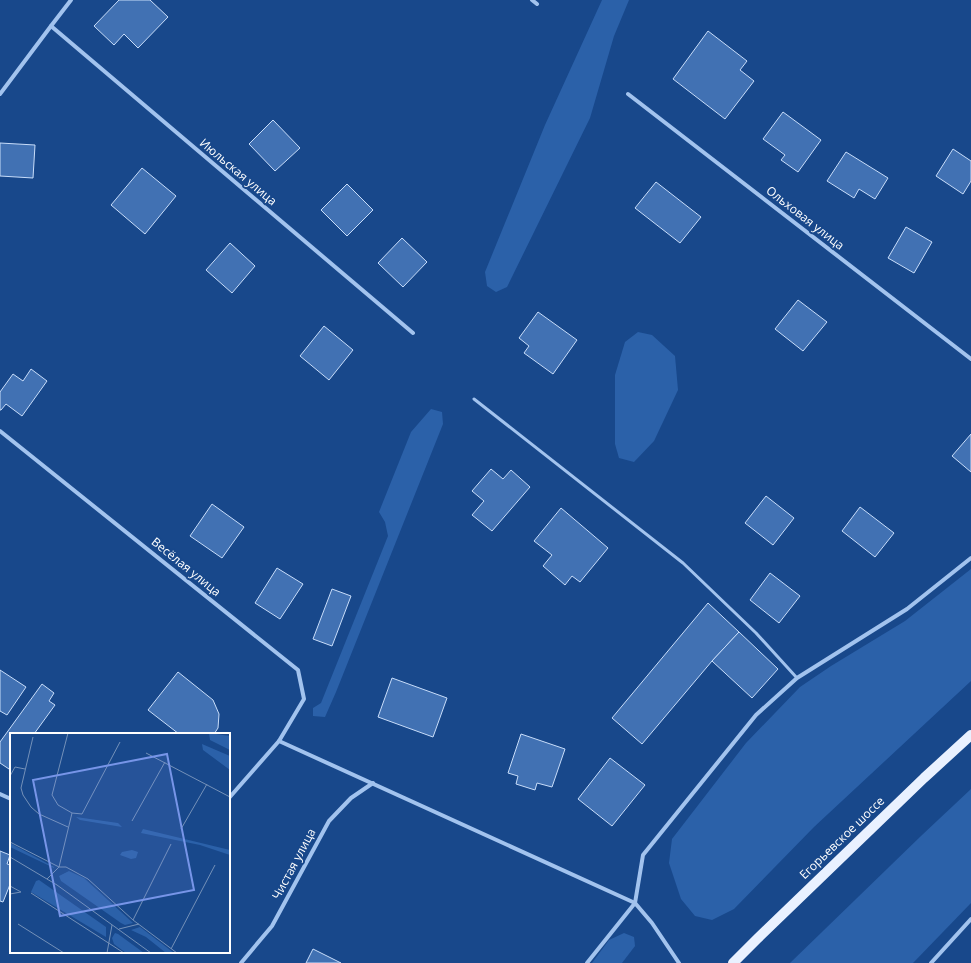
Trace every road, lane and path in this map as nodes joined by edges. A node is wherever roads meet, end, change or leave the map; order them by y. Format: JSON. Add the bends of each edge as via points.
{"nodes":[{"id":1,"x":71,"y":0,"type":"edge"},
{"id":2,"x":532,"y":0,"type":"edge"},
{"id":3,"x":537,"y":4,"type":"dead end"},
{"id":4,"x":51,"y":26,"type":"junction"},
{"id":5,"x":0,"y":94,"type":"edge"},
{"id":6,"x":628,"y":94,"type":"dead end"},
{"id":7,"x":413,"y":333,"type":"dead end"},
{"id":8,"x":971,"y":359,"type":"edge"},
{"id":9,"x":474,"y":399,"type":"dead end"},
{"id":10,"x":0,"y":431,"type":"edge"},
{"id":11,"x":971,"y":558,"type":"edge"},
{"id":12,"x":797,"y":678,"type":"junction"},
{"id":13,"x":971,"y":734,"type":"edge"},
{"id":14,"x":279,"y":741,"type":"junction"},
{"id":15,"x":373,"y":783,"type":"junction"},
{"id":16,"x":0,"y":794,"type":"edge"},
{"id":17,"x":230,"y":797,"type":"edge"},
{"id":18,"x":10,"y":799,"type":"edge"},
{"id":19,"x":635,"y":903,"type":"junction"},
{"id":20,"x":971,"y":919,"type":"edge"},
{"id":21,"x":241,"y":963,"type":"edge"},
{"id":22,"x":587,"y":963,"type":"edge"},
{"id":23,"x":679,"y":963,"type":"edge"},
{"id":24,"x":733,"y":963,"type":"edge"},
{"id":25,"x":931,"y":963,"type":"edge"}],
"edges":[{"from":1,"to":4,"type":"street"},
{"from":2,"to":3,"type":"street"},
{"from":4,"to":5,"type":"street"},
{"from":4,"to":7,"type":"street","name":"Июльская улица"},
{"from":6,"to":8,"type":"street","name":"Ольховая улица"},
{"from":9,"to":12,"type":"lane","via":[[683,563],[756,633]]},
{"from":10,"to":14,"type":"street","name":"Весёлая улица","via":[[298,670],[304,699]]},
{"from":11,"to":12,"type":"street","via":[[907,609]]},
{"from":12,"to":19,"type":"street","via":[[756,715],[643,855]]},
{"from":13,"to":24,"type":"main road","name":"Егорьевское шоссе"},
{"from":14,"to":15,"type":"street"},
{"from":14,"to":17,"type":"street","name":"Весёлая улица"},
{"from":15,"to":19,"type":"street"},
{"from":15,"to":21,"type":"street","name":"Чистая улица","via":[[351,798],[329,821],[272,926]]},
{"from":16,"to":18,"type":"street"},
{"from":19,"to":22,"type":"street"},
{"from":19,"to":23,"type":"street"},
{"from":20,"to":25,"type":"street"}]}
